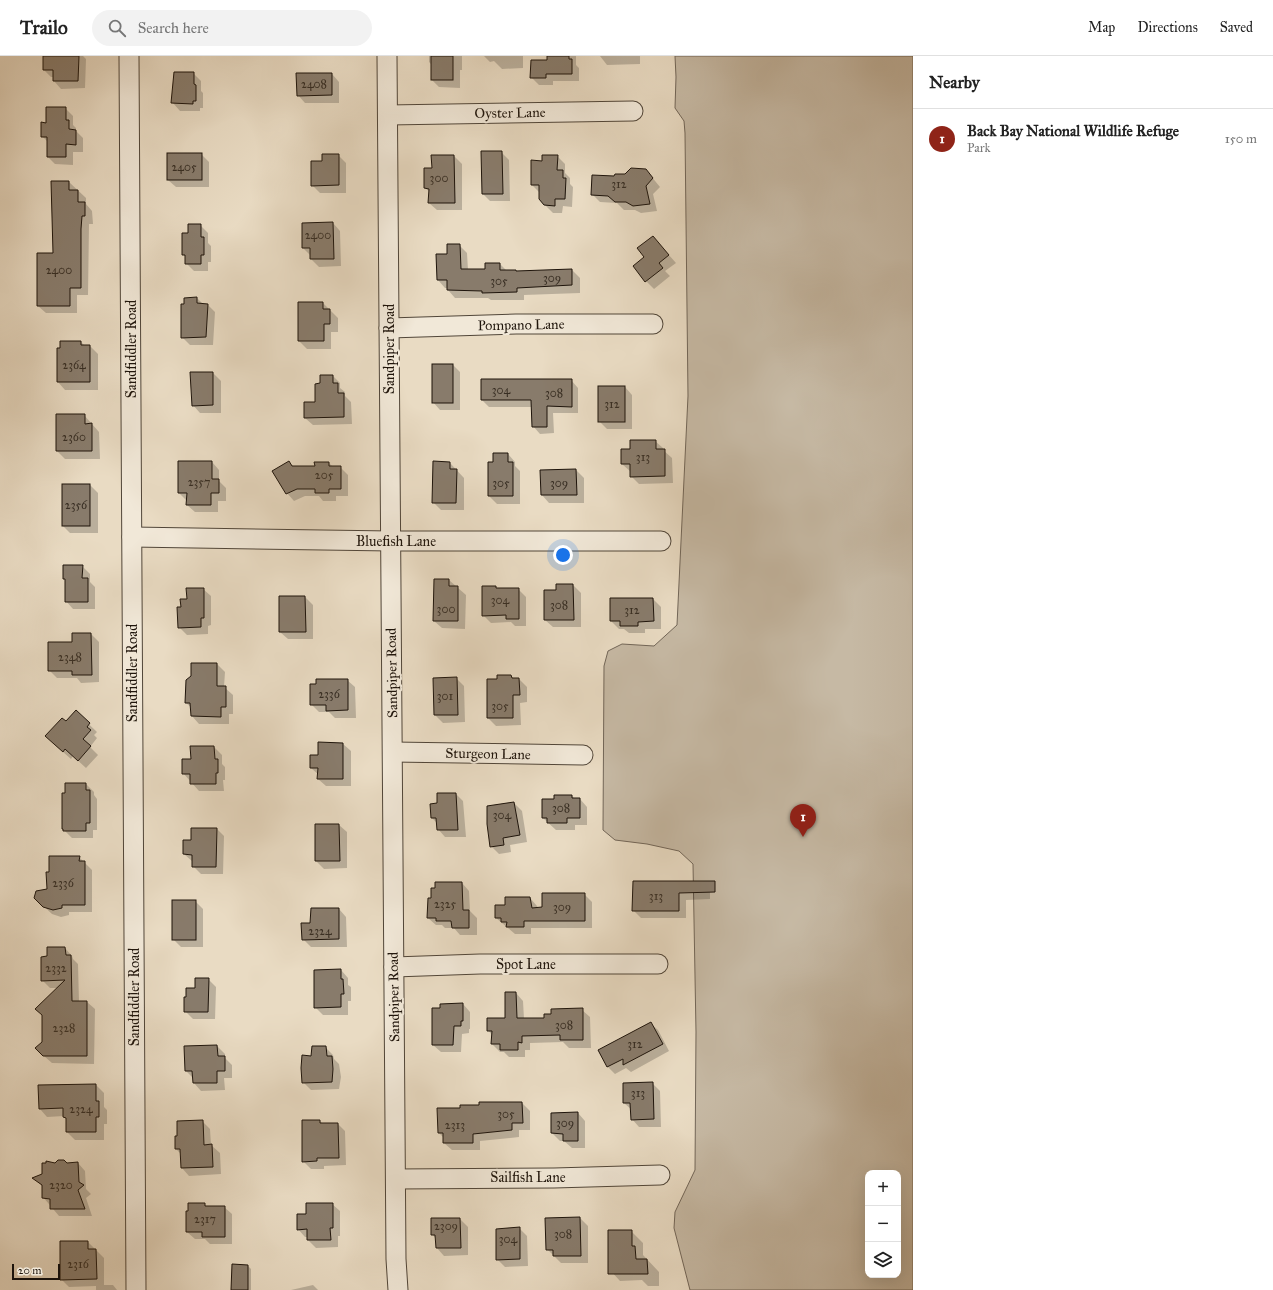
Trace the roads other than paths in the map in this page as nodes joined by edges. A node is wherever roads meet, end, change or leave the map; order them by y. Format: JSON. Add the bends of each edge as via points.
{"nodes":[{"id":1,"x":129,"y":56,"type":"edge"},
{"id":2,"x":387,"y":56,"type":"edge"},
{"id":3,"x":633,"y":112,"type":"dead end"},
{"id":4,"x":388,"y":115,"type":"junction"},
{"id":5,"x":653,"y":324,"type":"dead end"},
{"id":6,"x":389,"y":328,"type":"junction"},
{"id":7,"x":132,"y":537,"type":"junction"},
{"id":8,"x":391,"y":541,"type":"junction"},
{"id":9,"x":661,"y":541,"type":"dead end"},
{"id":10,"x":393,"y":752,"type":"junction"},
{"id":11,"x":583,"y":755,"type":"dead end"},
{"id":12,"x":658,"y":964,"type":"dead end"},
{"id":13,"x":394,"y":967,"type":"junction"},
{"id":14,"x":660,"y":1175,"type":"dead end"},
{"id":15,"x":396,"y":1179,"type":"junction"},
{"id":16,"x":136,"y":1290,"type":"edge"},
{"id":17,"x":398,"y":1290,"type":"edge"}],
"edges":[{"from":1,"to":7,"type":"street","name":"Sandfiddler Road"},
{"from":2,"to":4,"type":"street","name":"Sandpiper Road"},
{"from":3,"to":4,"type":"street","name":"Oyster Lane"},
{"from":4,"to":6,"type":"street","name":"Sandpiper Road"},
{"from":5,"to":6,"type":"street","name":"Pompano Lane","via":[[516,324]]},
{"from":6,"to":8,"type":"street","name":"Sandpiper Road"},
{"from":7,"to":8,"type":"street","name":"Bluefish Lane"},
{"from":7,"to":16,"type":"street","name":"Sandfiddler Road"},
{"from":8,"to":9,"type":"street","name":"Bluefish Lane"},
{"from":8,"to":10,"type":"street","name":"Sandpiper Road"},
{"from":10,"to":11,"type":"street","name":"Sturgeon Lane"},
{"from":10,"to":13,"type":"street","name":"Sandpiper Road"},
{"from":12,"to":13,"type":"street","name":"Spot Lane","via":[[480,964]]},
{"from":13,"to":15,"type":"street","name":"Sandpiper Road"},
{"from":14,"to":15,"type":"street","name":"Sailfish Lane"},
{"from":15,"to":17,"type":"street","name":"Sandpiper Road"}]}
